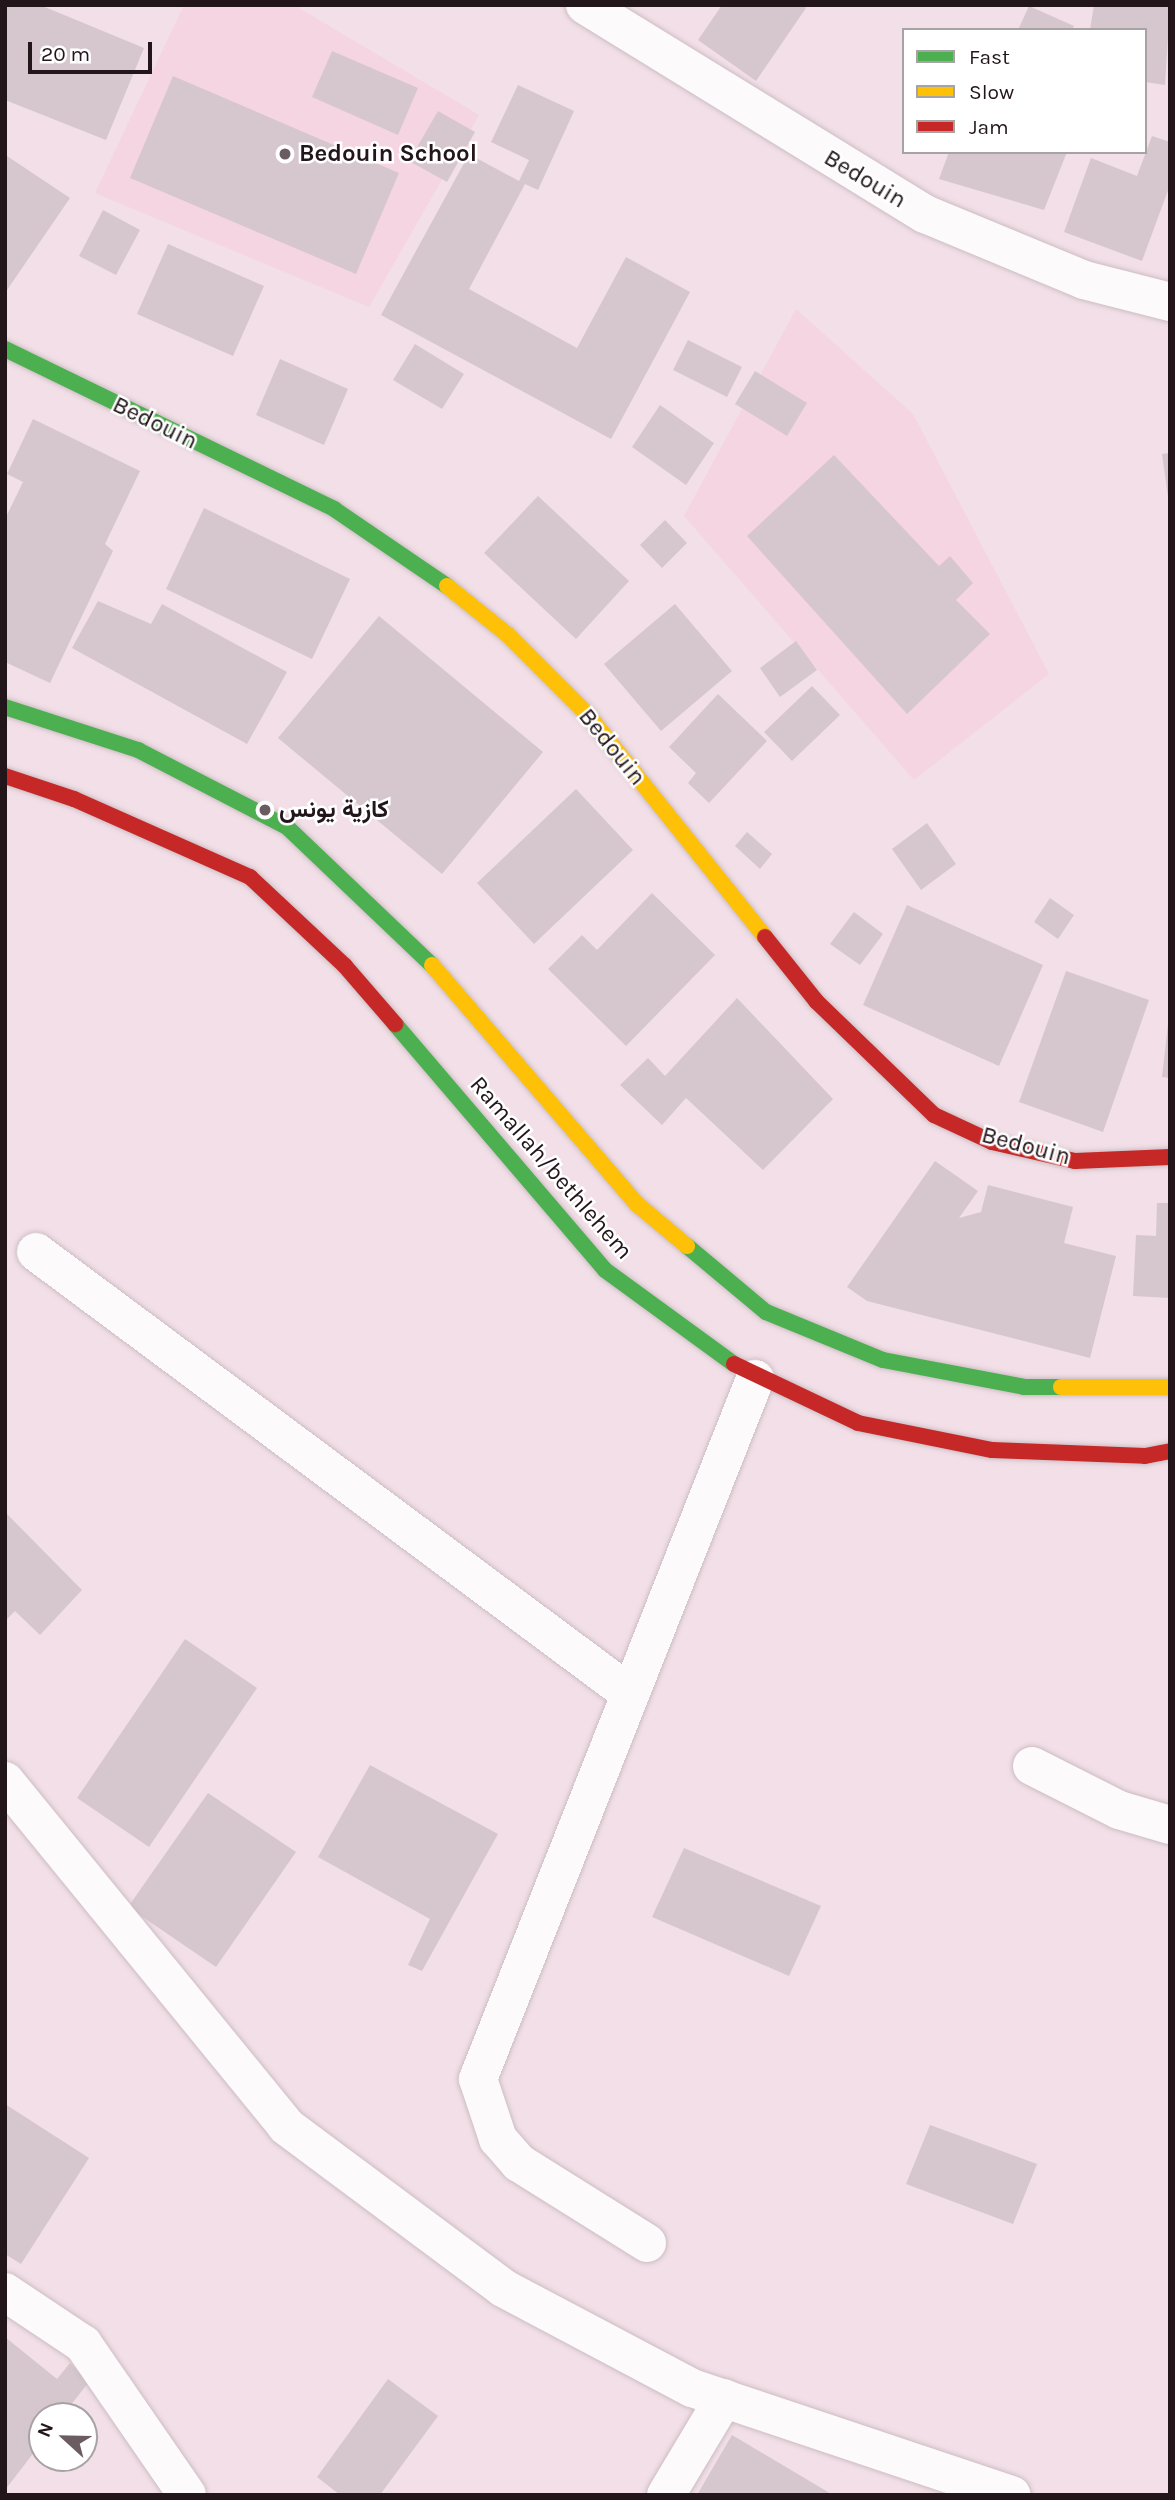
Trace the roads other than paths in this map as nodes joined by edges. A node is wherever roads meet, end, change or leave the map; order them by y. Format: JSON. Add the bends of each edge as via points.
{"nodes":[{"id":1,"x":585,"y":5,"type":"edge"},
{"id":2,"x":1170,"y":302,"type":"edge"},
{"id":3,"x":5,"y":348,"type":"edge"},
{"id":4,"x":5,"y":707,"type":"edge"},
{"id":5,"x":5,"y":776,"type":"edge"},
{"id":6,"x":1170,"y":1157,"type":"edge"},
{"id":7,"x":36,"y":1252,"type":"dead end"},
{"id":8,"x":755,"y":1379,"type":"junction"},
{"id":9,"x":1170,"y":1387,"type":"edge"},
{"id":10,"x":1170,"y":1451,"type":"edge"},
{"id":11,"x":629,"y":1693,"type":"junction"},
{"id":12,"x":1032,"y":1766,"type":"dead end"},
{"id":13,"x":5,"y":1781,"type":"edge"},
{"id":14,"x":1170,"y":1825,"type":"edge"},
{"id":15,"x":647,"y":2243,"type":"dead end"},
{"id":16,"x":5,"y":2292,"type":"edge"},
{"id":17,"x":724,"y":2398,"type":"junction"},
{"id":18,"x":187,"y":2495,"type":"edge"},
{"id":19,"x":666,"y":2495,"type":"edge"},
{"id":20,"x":1012,"y":2495,"type":"edge"}],
"edges":[{"from":1,"to":2,"type":"street","name":"Bedouin","via":[[925,214],[1084,280]]},
{"from":3,"to":6,"type":"main road","name":"Bedouin","via":[[334,509],[426,570],[509,635],[588,715],[816,1001],[934,1115],[992,1142],[1075,1161]]},
{"from":4,"to":9,"type":"main road","name":"Ramallah/bethlehem","via":[[138,750],[286,827],[408,939],[528,1070],[638,1205],[766,1312],[883,1360],[1024,1387]]},
{"from":5,"to":8,"type":"main road","name":"Ramallah/bethlehem","via":[[74,799],[250,877],[345,966],[605,1270]]},
{"from":7,"to":11,"type":"street"},
{"from":8,"to":10,"type":"main road","name":"Ramallah/bethlehem","via":[[858,1423],[992,1450],[1145,1456]]},
{"from":8,"to":11,"type":"street"},
{"from":11,"to":15,"type":"street","via":[[478,2078],[498,2139],[519,2163]]},
{"from":12,"to":14,"type":"street","via":[[1119,1810]]},
{"from":13,"to":17,"type":"street","via":[[286,2126],[503,2288],[692,2388]]},
{"from":16,"to":18,"type":"street","via":[[83,2344]]},
{"from":17,"to":19,"type":"street"},
{"from":17,"to":20,"type":"street"}]}
